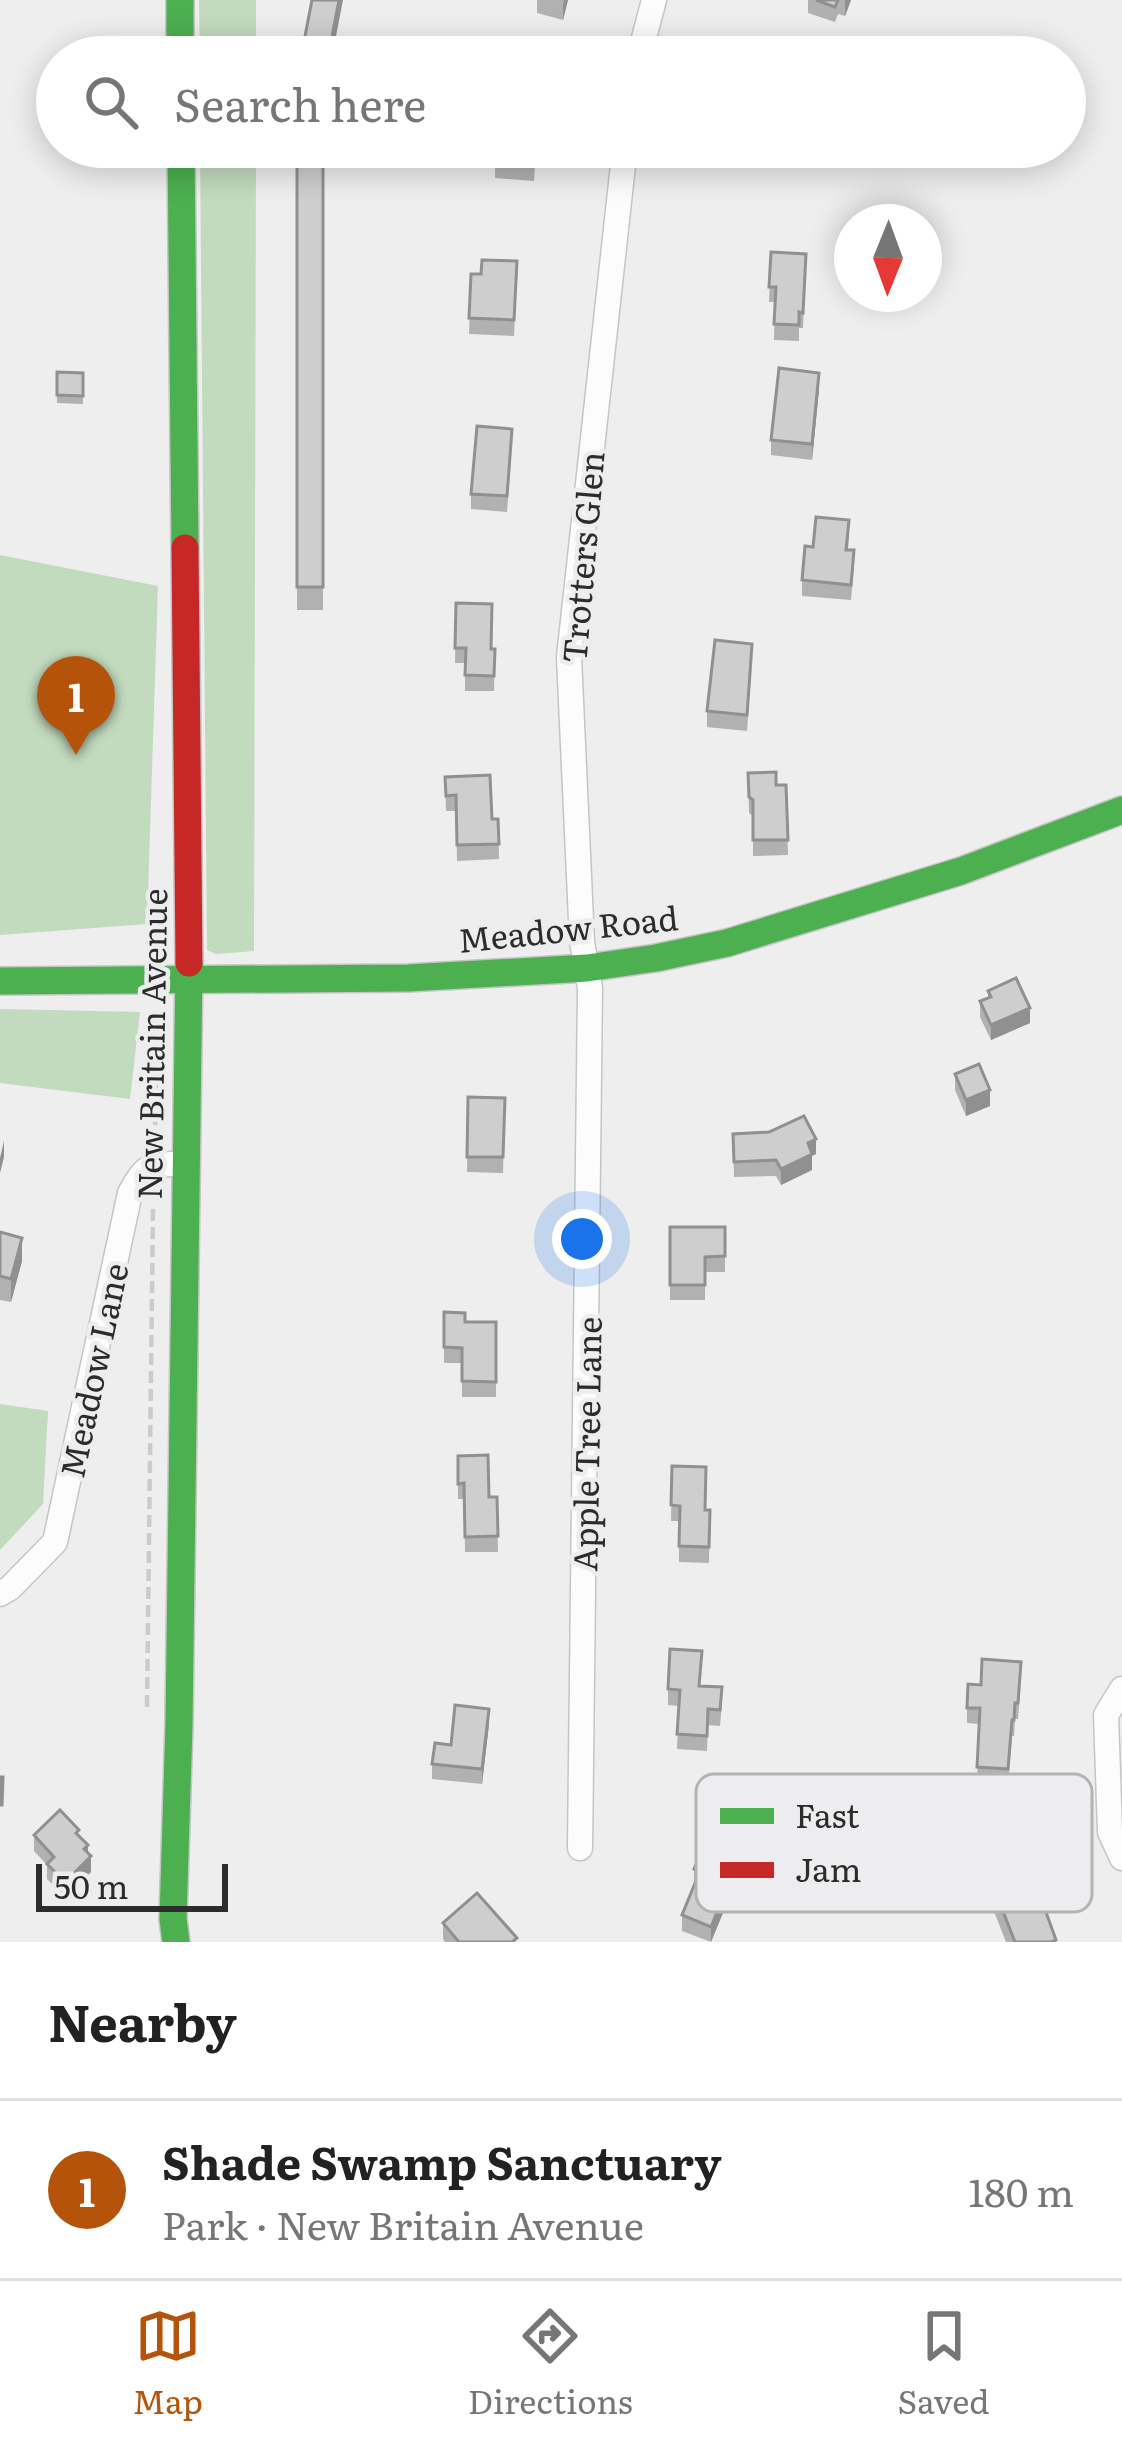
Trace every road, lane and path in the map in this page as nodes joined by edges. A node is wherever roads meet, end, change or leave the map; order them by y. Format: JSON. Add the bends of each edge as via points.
{"nodes":[{"id":1,"x":180,"y":0,"type":"edge"},
{"id":2,"x":654,"y":0,"type":"edge"},
{"id":3,"x":180,"y":36,"type":"edge"},
{"id":4,"x":645,"y":36,"type":"edge"},
{"id":5,"x":181,"y":168,"type":"edge"},
{"id":6,"x":623,"y":168,"type":"edge"},
{"id":7,"x":1122,"y":810,"type":"edge"},
{"id":8,"x":587,"y":968,"type":"junction"},
{"id":9,"x":189,"y":979,"type":"junction"},
{"id":10,"x":0,"y":981,"type":"edge"},
{"id":11,"x":185,"y":1164,"type":"junction"},
{"id":12,"x":0,"y":1594,"type":"edge"},
{"id":13,"x":1122,"y":1689,"type":"edge"},
{"id":14,"x":580,"y":1848,"type":"dead end"},
{"id":15,"x":1122,"y":1858,"type":"edge"},
{"id":16,"x":176,"y":1942,"type":"edge"}],
"edges":[{"from":1,"to":3,"type":"street"},
{"from":2,"to":4,"type":"street"},
{"from":5,"to":9,"type":"street","name":"New Britain Avenue"},
{"from":6,"to":8,"type":"street","name":"Trotters Glen","via":[[569,657]]},
{"from":7,"to":8,"type":"street","name":"Meadow Road","via":[[962,871],[727,943]]},
{"from":8,"to":9,"type":"street","name":"Meadow Road","via":[[408,979]]},
{"from":8,"to":14,"type":"street","name":"Apple Tree Lane"},
{"from":9,"to":10,"type":"street","name":"Meadow Road"},
{"from":9,"to":11,"type":"street","name":"New Britain Avenue"},
{"from":11,"to":12,"type":"street","name":"Meadow Lane","via":[[143,1169],[130,1193],[55,1542]]},
{"from":11,"to":16,"type":"street","name":"New Britain Avenue"},
{"from":13,"to":15,"type":"street","via":[[1106,1715],[1110,1832]]}]}
